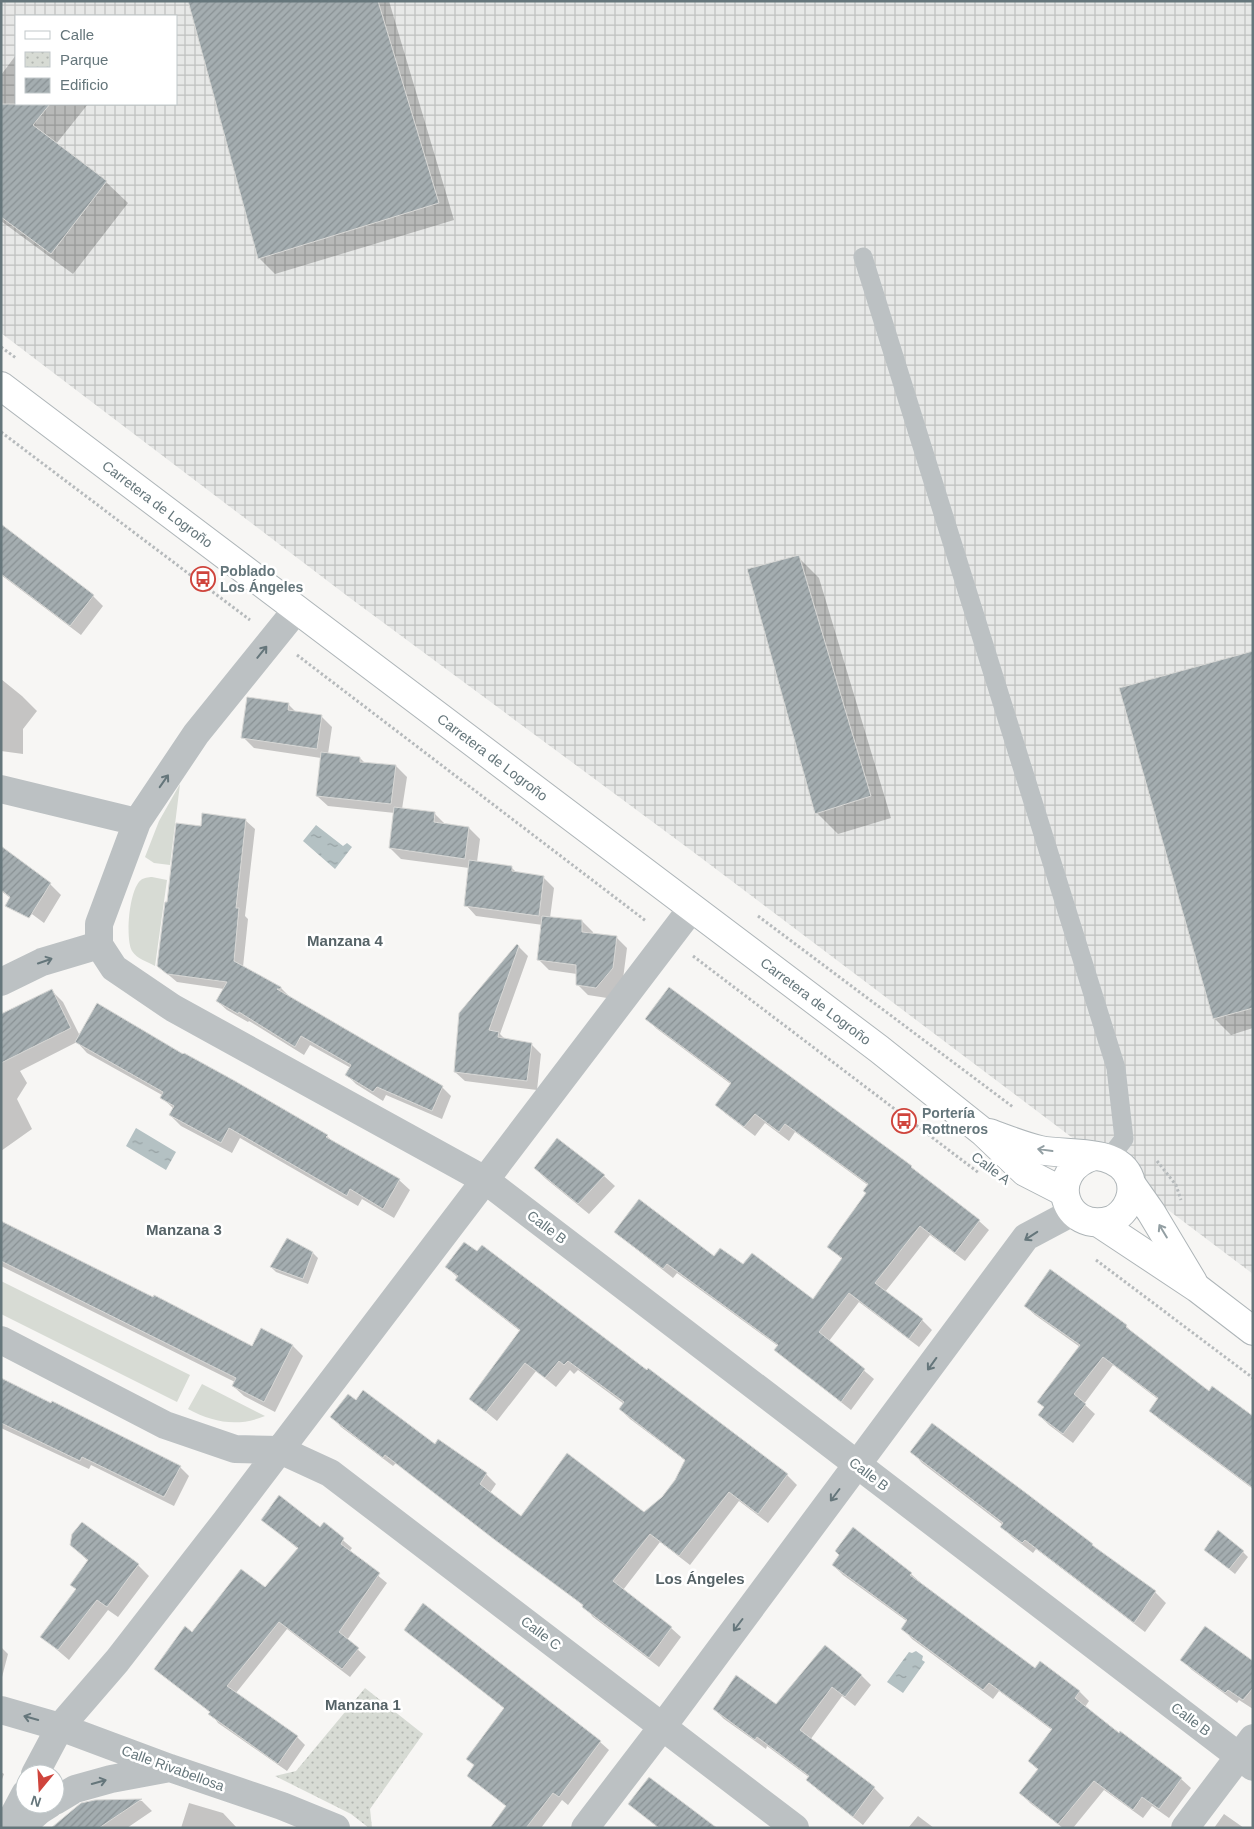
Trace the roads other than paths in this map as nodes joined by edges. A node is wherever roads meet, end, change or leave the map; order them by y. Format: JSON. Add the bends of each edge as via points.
{"nodes":[{"id":1,"x":863,"y":257,"type":"dead end"},
{"id":2,"x":1,"y":386,"type":"edge"},
{"id":3,"x":297,"y":609,"type":"junction"},
{"id":4,"x":1,"y":789,"type":"edge"},
{"id":5,"x":136,"y":822,"type":"junction"},
{"id":6,"x":692,"y":908,"type":"junction"},
{"id":7,"x":99,"y":945,"type":"junction"},
{"id":8,"x":1,"y":982,"type":"edge"},
{"id":9,"x":984,"y":1132,"type":"junction"},
{"id":10,"x":1101,"y":1157,"type":"junction"},
{"id":11,"x":485,"y":1180,"type":"junction"},
{"id":12,"x":1132,"y":1185,"type":"junction"},
{"id":13,"x":1069,"y":1202,"type":"junction"},
{"id":14,"x":1099,"y":1223,"type":"junction"},
{"id":15,"x":1197,"y":1288,"type":"junction"},
{"id":16,"x":1253,"y":1332,"type":"edge"},
{"id":17,"x":1,"y":1340,"type":"edge"},
{"id":18,"x":280,"y":1450,"type":"junction"},
{"id":19,"x":858,"y":1465,"type":"junction"},
{"id":20,"x":1,"y":1710,"type":"edge"},
{"id":21,"x":664,"y":1726,"type":"junction"},
{"id":22,"x":60,"y":1727,"type":"junction"},
{"id":23,"x":1248,"y":1754,"type":"edge"},
{"id":24,"x":40,"y":1764,"type":"edge"},
{"id":25,"x":170,"y":1768,"type":"junction"},
{"id":26,"x":65,"y":1795,"type":"edge"},
{"id":27,"x":15,"y":1813,"type":"edge"},
{"id":28,"x":36,"y":1814,"type":"edge"},
{"id":29,"x":7,"y":1828,"type":"edge"},
{"id":30,"x":20,"y":1828,"type":"edge"},
{"id":31,"x":336,"y":1828,"type":"edge"},
{"id":32,"x":585,"y":1828,"type":"edge"},
{"id":33,"x":795,"y":1828,"type":"edge"},
{"id":34,"x":1185,"y":1828,"type":"edge"}],
"edges":[{"from":1,"to":10,"type":"lane","via":[[1116,1068],[1124,1139]]},
{"from":2,"to":3,"type":"main road","name":"Carretera de Logroño"},
{"from":5,"to":3,"type":"street","one_way":true,"via":[[196,734]]},
{"from":3,"to":6,"type":"main road","name":"Carretera de Logroño"},
{"from":4,"to":5,"type":"street"},
{"from":5,"to":7,"type":"street","via":[[99,924]]},
{"from":6,"to":9,"type":"main road","name":"Carretera de Logroño"},
{"from":6,"to":11,"type":"street"},
{"from":8,"to":7,"type":"street","one_way":true,"via":[[42,962]]},
{"from":7,"to":11,"type":"street","name":"Calle B","via":[[114,968],[173,1008]]},
{"from":10,"to":9,"type":"main road","name":"Carretera de Logroño","one_way":true,"via":[[1040,1150]]},
{"from":9,"to":13,"type":"main road","name":"Carretera de Logroño","via":[[1025,1172]]},
{"from":10,"to":12,"type":"main road","via":[[1123,1167]]},
{"from":10,"to":13,"type":"main road","via":[[1083,1159],[1073,1167],[1066,1179]]},
{"from":11,"to":18,"type":"street"},
{"from":11,"to":19,"type":"street","name":"Calle B"},
{"from":12,"to":14,"type":"main road","via":[[1125,1210],[1114,1219]]},
{"from":15,"to":12,"type":"main road","one_way":true},
{"from":13,"to":14,"type":"main road","via":[[1088,1222]]},
{"from":13,"to":19,"type":"street","one_way":true,"via":[[1026,1238]]},
{"from":14,"to":15,"type":"main road"},
{"from":15,"to":16,"type":"main road"},
{"from":17,"to":18,"type":"street","via":[[165,1425],[235,1449]]},
{"from":18,"to":21,"type":"street","name":"Calle C","via":[[330,1473]]},
{"from":18,"to":22,"type":"street","via":[[117,1661]]},
{"from":19,"to":21,"type":"street","one_way":true},
{"from":19,"to":23,"type":"street","name":"Calle B"},
{"from":22,"to":20,"type":"street","name":"Calle Rivabellosa","one_way":true},
{"from":21,"to":32,"type":"street"},
{"from":21,"to":33,"type":"street","name":"Calle C"},
{"from":22,"to":24,"type":"street"},
{"from":22,"to":25,"type":"street","name":"Calle Rivabellosa"},
{"from":23,"to":34,"type":"street"},
{"from":26,"to":25,"type":"street","one_way":true,"via":[[111,1778]]},
{"from":25,"to":31,"type":"street","name":"Calle Rivabellosa"},
{"from":27,"to":29,"type":"street"},
{"from":28,"to":30,"type":"street"}]}
